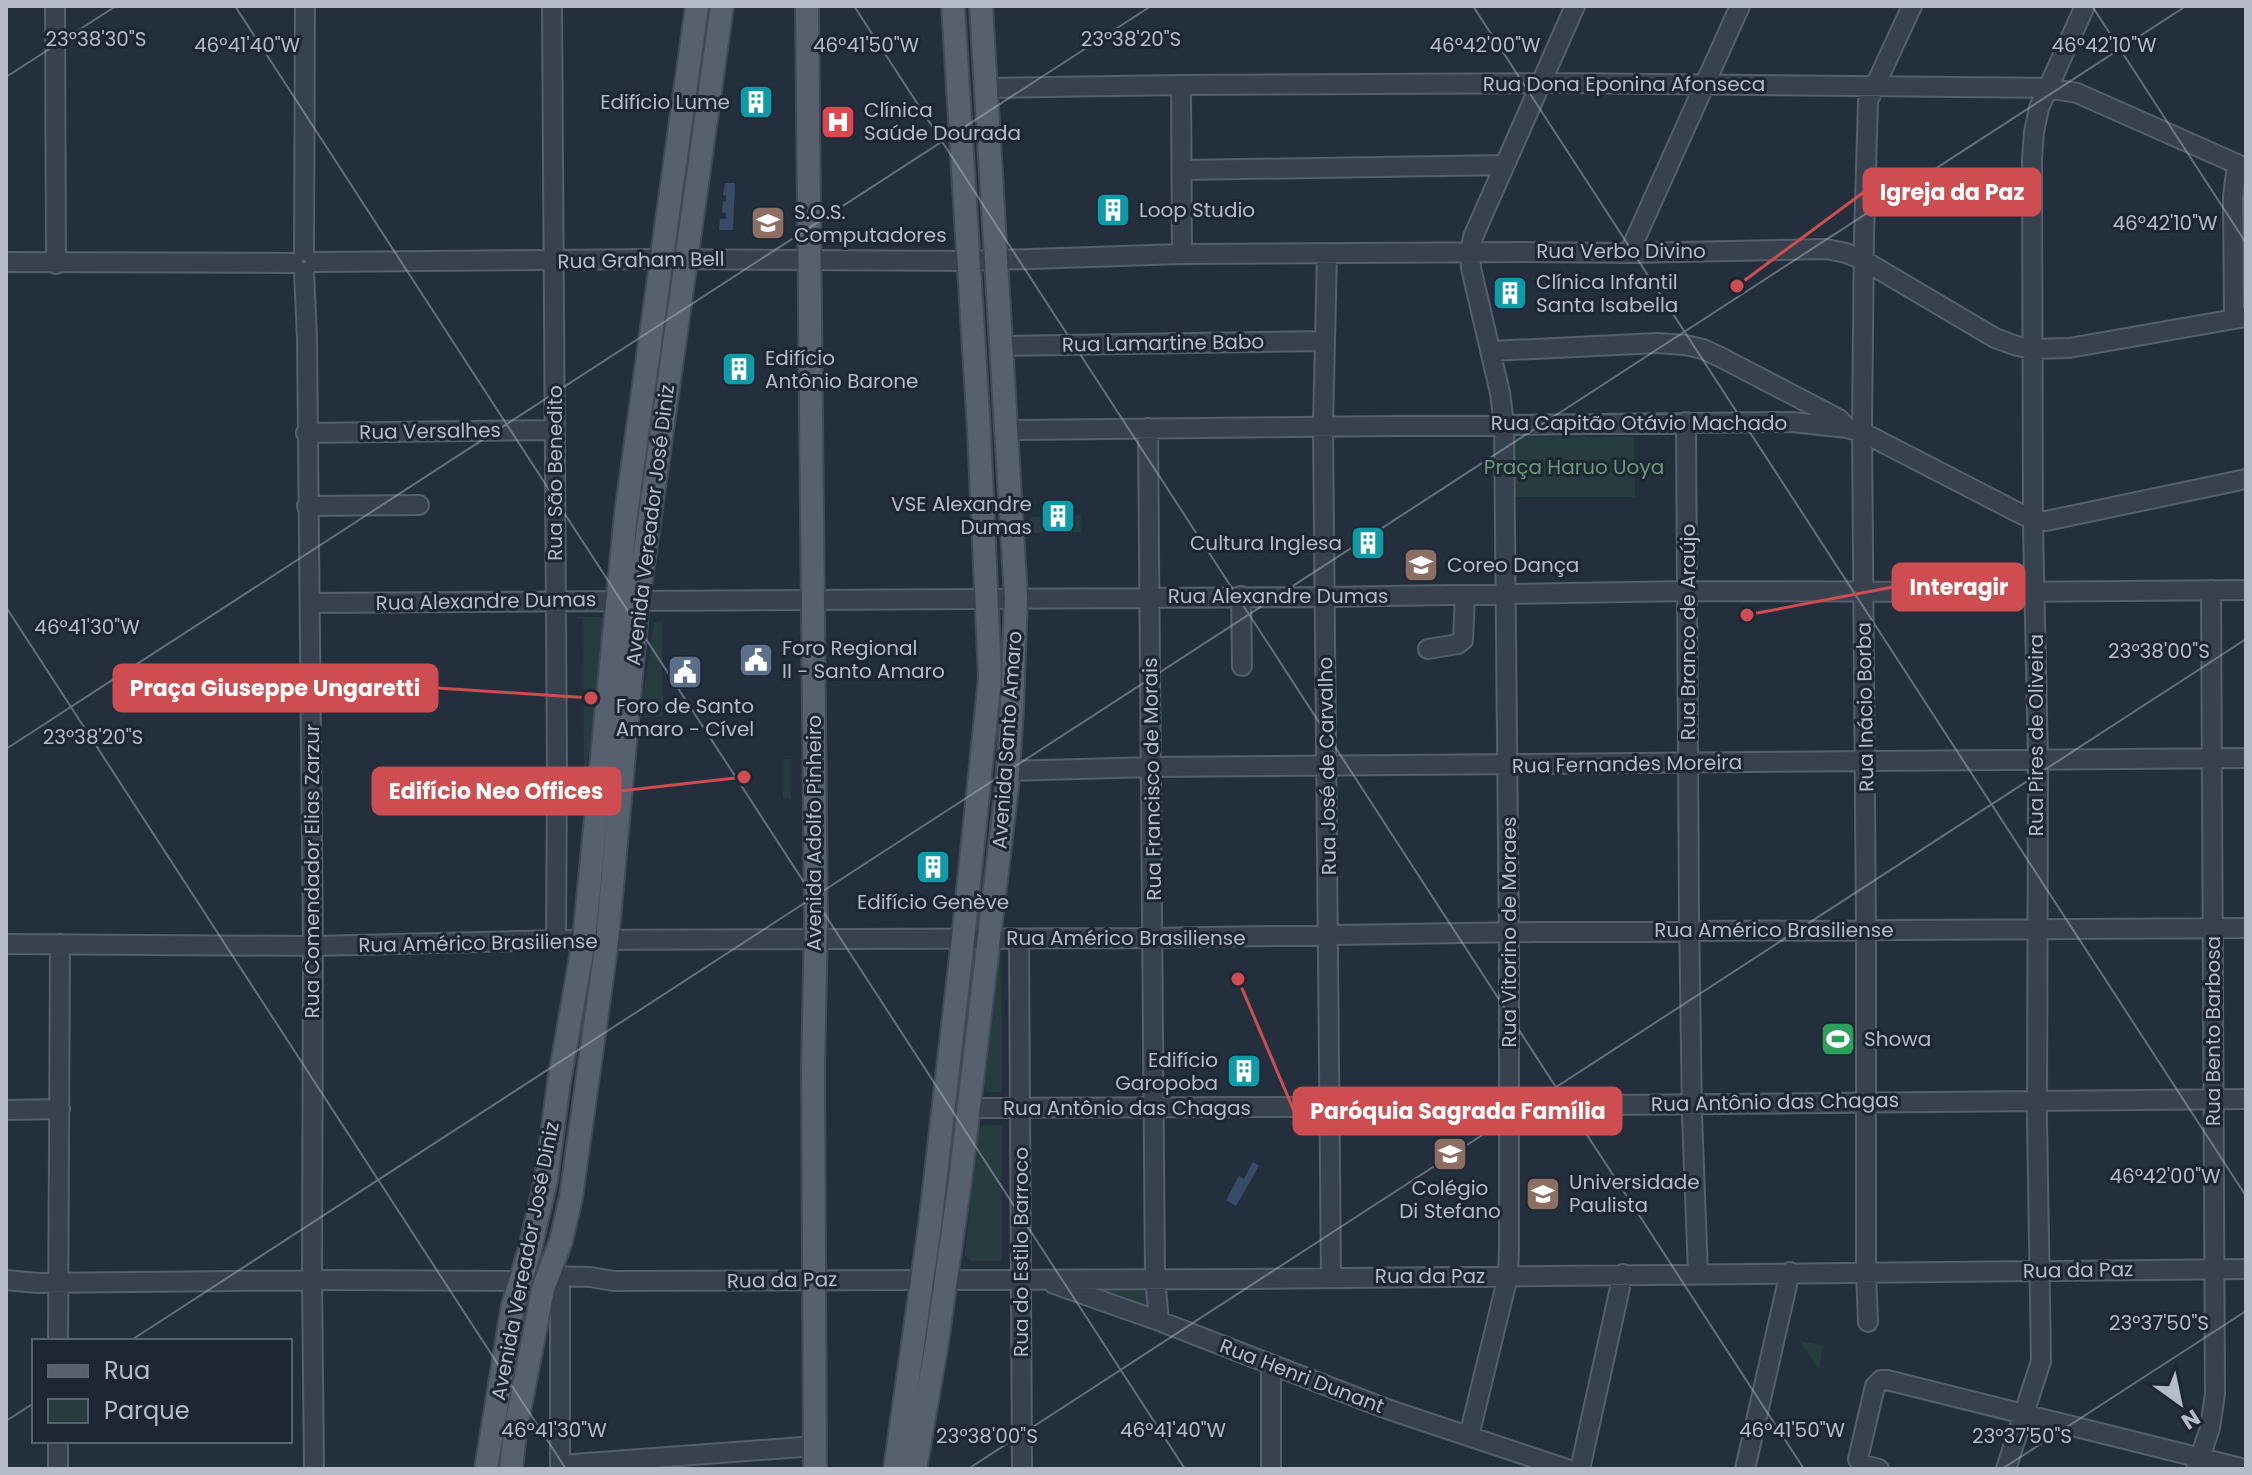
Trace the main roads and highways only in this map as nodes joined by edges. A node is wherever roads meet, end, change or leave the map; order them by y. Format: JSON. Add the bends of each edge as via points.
{"nodes":[{"id":1,"x":697,"y":6,"type":"edge"},
{"id":2,"x":722,"y":6,"type":"edge"},
{"id":3,"x":807,"y":6,"type":"edge"},
{"id":4,"x":953,"y":6,"type":"edge"},
{"id":5,"x":981,"y":6,"type":"edge"},
{"id":6,"x":628,"y":600,"type":"junction"},
{"id":7,"x":944,"y":1108,"type":"junction"},
{"id":8,"x":969,"y":1108,"type":"junction"},
{"id":9,"x":486,"y":1469,"type":"edge"},
{"id":10,"x":511,"y":1469,"type":"edge"},
{"id":11,"x":815,"y":1469,"type":"edge"},
{"id":12,"x":895,"y":1469,"type":"edge"},
{"id":13,"x":915,"y":1469,"type":"edge"}],
"edges":[{"from":1,"to":6,"type":"main road","name":"Avenida Vereador José Diniz","via":[[626,514]]},
{"from":2,"to":6,"type":"main road","name":"Avenida Vereador José Diniz"},
{"from":3,"to":11,"type":"main road","name":"Avenida Adolfo Pinheiro"},
{"from":4,"to":7,"type":"main road","name":"Avenida Santo Amaro","via":[[990,678]]},
{"from":5,"to":8,"type":"main road","name":"Avenida Santo Amaro","via":[[1016,598],[1008,771]]},
{"from":6,"to":9,"type":"main road","name":"Avenida Vereador José Diniz","via":[[584,940],[543,1191],[509,1327]]},
{"from":6,"to":10,"type":"main road","name":"Avenida Vereador José Diniz","via":[[607,941],[571,1197],[515,1432]]},
{"from":7,"to":8,"type":"main road"},
{"from":7,"to":12,"type":"main road","name":"Avenida Santo Amaro"},
{"from":8,"to":13,"type":"main road","name":"Avenida Santo Amaro"}]}
